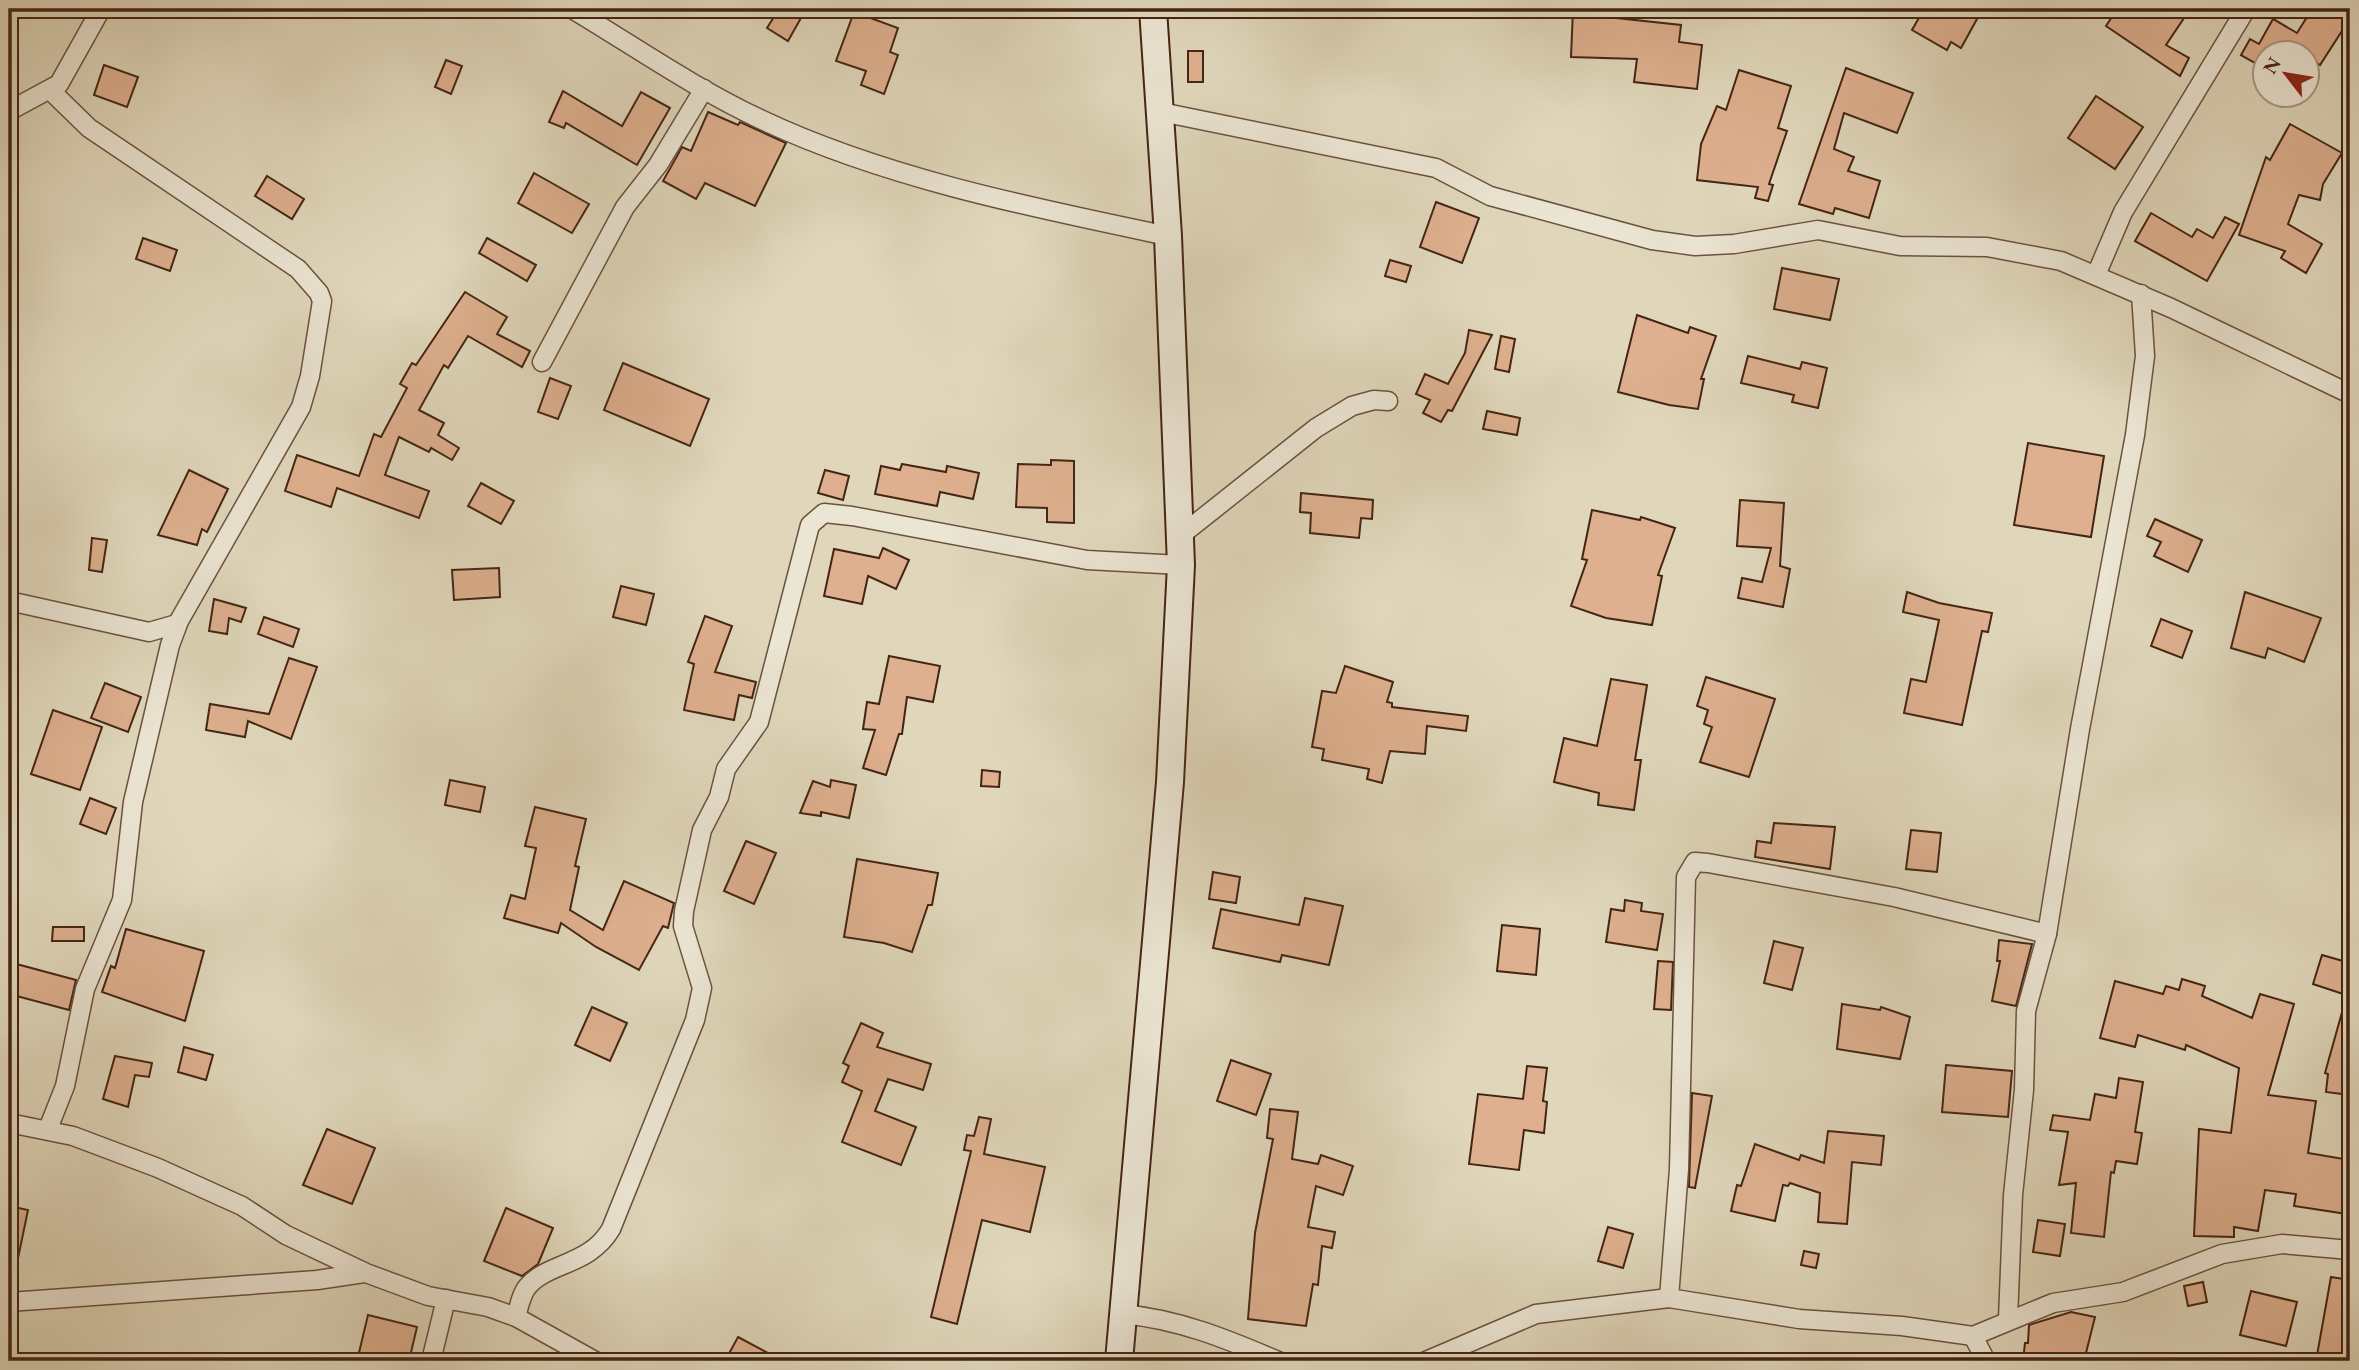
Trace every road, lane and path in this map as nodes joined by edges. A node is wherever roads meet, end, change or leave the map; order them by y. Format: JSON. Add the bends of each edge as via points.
{"nodes":[{"id":1,"x":101,"y":9,"type":"edge"},
{"id":2,"x":572,"y":9,"type":"edge"},
{"id":3,"x":1153,"y":9,"type":"edge"},
{"id":4,"x":2246,"y":9,"type":"edge"},
{"id":5,"x":704,"y":89,"type":"junction"},
{"id":6,"x":51,"y":90,"type":"junction"},
{"id":7,"x":9,"y":111,"type":"edge"},
{"id":8,"x":1161,"y":112,"type":"junction"},
{"id":9,"x":1168,"y":236,"type":"junction"},
{"id":10,"x":2096,"y":275,"type":"junction"},
{"id":11,"x":2141,"y":294,"type":"junction"},
{"id":12,"x":542,"y":362,"type":"dead end"},
{"id":13,"x":2350,"y":394,"type":"edge"},
{"id":14,"x":1388,"y":401,"type":"dead end"},
{"id":15,"x":1180,"y":536,"type":"junction"},
{"id":16,"x":1181,"y":565,"type":"junction"},
{"id":17,"x":9,"y":601,"type":"edge"},
{"id":18,"x":177,"y":624,"type":"junction"},
{"id":19,"x":149,"y":632,"type":"junction"},
{"id":20,"x":167,"y":654,"type":"junction"},
{"id":21,"x":2047,"y":934,"type":"junction"},
{"id":22,"x":9,"y":1122,"type":"edge"},
{"id":23,"x":48,"y":1129,"type":"junction"},
{"id":24,"x":2350,"y":1250,"type":"edge"},
{"id":25,"x":366,"y":1273,"type":"junction"},
{"id":26,"x":1669,"y":1298,"type":"junction"},
{"id":27,"x":446,"y":1299,"type":"junction"},
{"id":28,"x":9,"y":1302,"type":"edge"},
{"id":29,"x":1122,"y":1314,"type":"junction"},
{"id":30,"x":516,"y":1317,"type":"junction"},
{"id":31,"x":2008,"y":1319,"type":"junction"},
{"id":32,"x":1973,"y":1336,"type":"junction"},
{"id":33,"x":431,"y":1361,"type":"edge"},
{"id":34,"x":595,"y":1361,"type":"edge"},
{"id":35,"x":1119,"y":1361,"type":"edge"},
{"id":36,"x":1278,"y":1361,"type":"edge"},
{"id":37,"x":1426,"y":1361,"type":"edge"},
{"id":38,"x":1986,"y":1361,"type":"edge"}],
"edges":[{"from":1,"to":6,"type":"street","via":[[67,74]]},
{"from":2,"to":5,"type":"street"},
{"from":3,"to":8,"type":"street"},
{"from":4,"to":10,"type":"street","via":[[2123,212]]},
{"from":5,"to":9,"type":"street","via":[[847,156],[1096,222]]},
{"from":5,"to":12,"type":"street","via":[[625,207]]},
{"from":6,"to":7,"type":"street"},
{"from":6,"to":18,"type":"street","via":[[89,128],[298,269],[322,301],[301,407]]},
{"from":8,"to":9,"type":"street"},
{"from":8,"to":10,"type":"street","via":[[1436,168],[1490,196],[1652,240],[1695,246],[1734,244],[1818,230],[1900,246],[1987,247],[2061,261]]},
{"from":9,"to":15,"type":"street"},
{"from":10,"to":11,"type":"street"},
{"from":11,"to":13,"type":"street"},
{"from":11,"to":21,"type":"street","via":[[2145,356],[2135,435]]},
{"from":14,"to":15,"type":"street","via":[[1352,406],[1316,428]]},
{"from":15,"to":16,"type":"street"},
{"from":16,"to":29,"type":"street","via":[[1170,782]]},
{"from":16,"to":30,"type":"street","via":[[1087,560],[841,514],[824,513],[812,520],[759,722],[726,769],[719,797],[702,830],[683,926],[702,988],[695,1020],[611,1229],[583,1256],[531,1283]]},
{"from":17,"to":19,"type":"street"},
{"from":18,"to":19,"type":"street"},
{"from":18,"to":20,"type":"street"},
{"from":19,"to":20,"type":"street"},
{"from":20,"to":23,"type":"street","via":[[132,802],[121,900],[85,989],[65,1086]]},
{"from":21,"to":26,"type":"street","via":[[1894,897],[1695,862],[1686,877],[1679,1169]]},
{"from":21,"to":31,"type":"street","via":[[2026,1011]]},
{"from":22,"to":23,"type":"street"},
{"from":23,"to":25,"type":"street","via":[[92,1142],[218,1194],[286,1235]]},
{"from":24,"to":31,"type":"street","via":[[2263,1245],[2222,1254],[2123,1292],[2053,1303]]},
{"from":25,"to":27,"type":"street"},
{"from":25,"to":28,"type":"street"},
{"from":26,"to":32,"type":"street","via":[[1799,1319]]},
{"from":26,"to":37,"type":"street","via":[[1536,1314]]},
{"from":27,"to":30,"type":"street"},
{"from":27,"to":33,"type":"street"},
{"from":29,"to":35,"type":"street"},
{"from":29,"to":36,"type":"street","via":[[1161,1318]]},
{"from":30,"to":34,"type":"street"},
{"from":31,"to":32,"type":"street"},
{"from":32,"to":38,"type":"street"}]}
